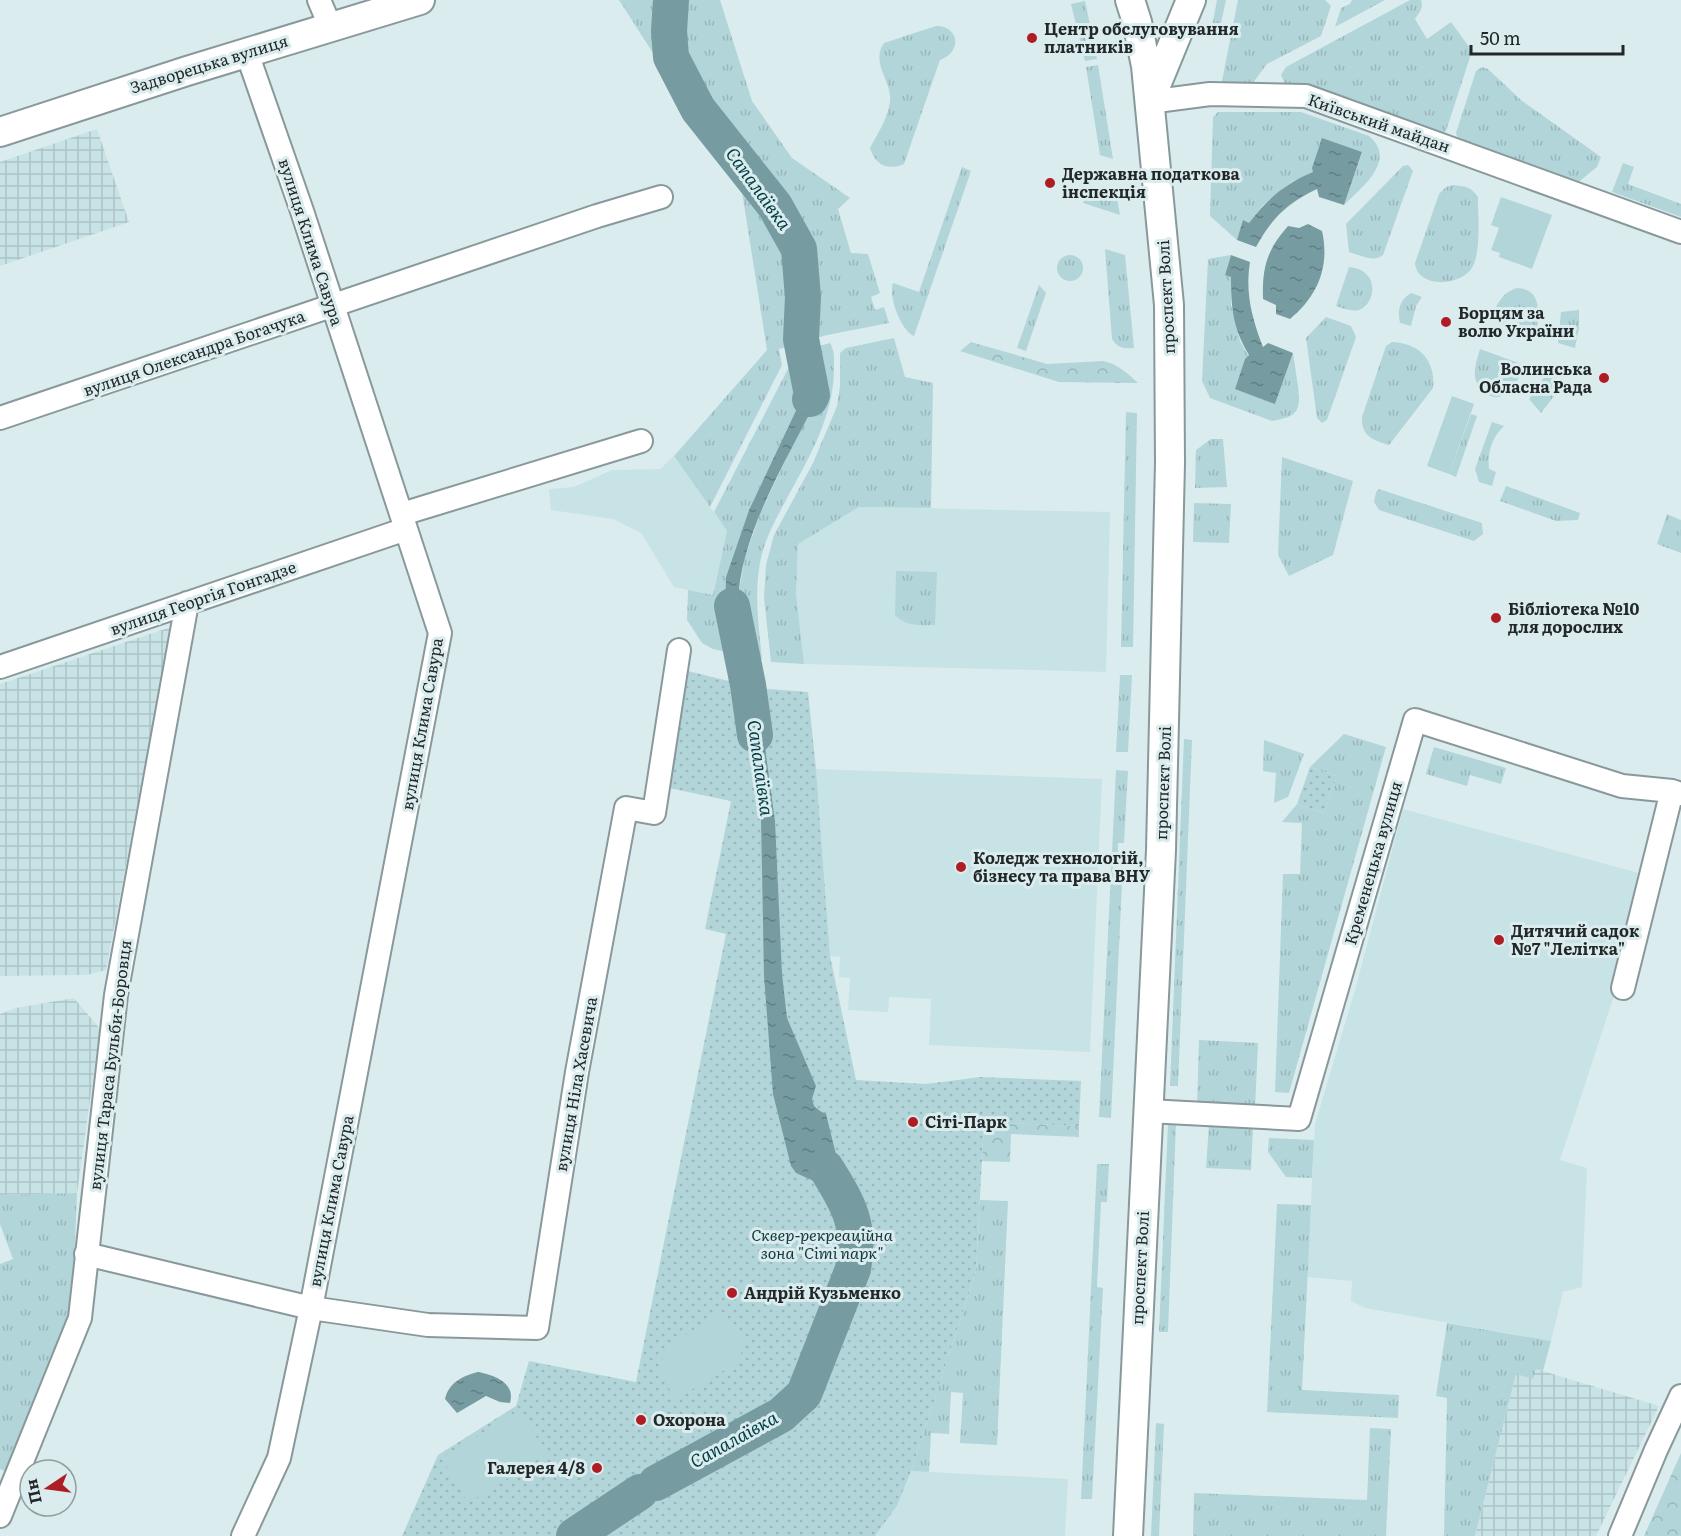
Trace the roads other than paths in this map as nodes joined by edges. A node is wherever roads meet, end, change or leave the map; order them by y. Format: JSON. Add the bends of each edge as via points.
{"nodes":[{"id":1,"x":319,"y":0,"type":"edge"},
{"id":2,"x":420,"y":0,"type":"edge"},
{"id":3,"x":1131,"y":0,"type":"edge"},
{"id":4,"x":1191,"y":0,"type":"edge"},
{"id":5,"x":330,"y":26,"type":"junction"},
{"id":6,"x":247,"y":53,"type":"junction"},
{"id":7,"x":1149,"y":102,"type":"junction"},
{"id":8,"x":0,"y":132,"type":"edge"},
{"id":9,"x":661,"y":197,"type":"dead end"},
{"id":10,"x":1681,"y":232,"type":"edge"},
{"id":11,"x":333,"y":306,"type":"junction"},
{"id":12,"x":0,"y":418,"type":"edge"},
{"id":13,"x":641,"y":441,"type":"dead end"},
{"id":14,"x":404,"y":521,"type":"junction"},
{"id":15,"x":187,"y":603,"type":"junction"},
{"id":16,"x":679,"y":650,"type":"dead end"},
{"id":17,"x":0,"y":667,"type":"edge"},
{"id":18,"x":1677,"y":792,"type":"edge"},
{"id":19,"x":1623,"y":988,"type":"dead end"},
{"id":20,"x":1148,"y":1111,"type":"junction"},
{"id":21,"x":86,"y":1254,"type":"junction"},
{"id":22,"x":311,"y":1308,"type":"junction"},
{"id":23,"x":1681,"y":1396,"type":"edge"},
{"id":24,"x":0,"y":1516,"type":"edge"},
{"id":25,"x":243,"y":1536,"type":"edge"},
{"id":26,"x":1128,"y":1536,"type":"edge"},
{"id":27,"x":1620,"y":1536,"type":"edge"}],
"edges":[{"from":1,"to":5,"type":"street"},
{"from":2,"to":5,"type":"main road","name":"Задворецька вулиця"},
{"from":3,"to":7,"type":"main road","name":"проспект Волі","via":[[1146,66]]},
{"from":4,"to":7,"type":"main road"},
{"from":5,"to":6,"type":"main road","name":"Задворецька вулиця"},
{"from":6,"to":8,"type":"main road","name":"Задворецька вулиця"},
{"from":6,"to":11,"type":"street","name":"вулиця Клима Савура"},
{"from":7,"to":10,"type":"street","name":"Київський майдан","via":[[1210,94],[1305,96]]},
{"from":7,"to":20,"type":"main road","name":"проспект Волі","via":[[1169,305],[1170,463],[1161,850]]},
{"from":9,"to":11,"type":"street","name":"вулиця Олександра Богачука"},
{"from":11,"to":12,"type":"street","name":"вулиця Олександра Богачука"},
{"from":11,"to":14,"type":"street","name":"вулиця Клима Савура"},
{"from":13,"to":14,"type":"street","name":"вулиця Георгія Гонгадзе"},
{"from":14,"to":15,"type":"street","name":"вулиця Георгія Гонгадзе"},
{"from":14,"to":22,"type":"street","name":"вулиця Клима Савура","via":[[440,633]]},
{"from":15,"to":17,"type":"street","name":"вулиця Георгія Гонгадзе"},
{"from":15,"to":21,"type":"street","name":"вулиця Тараса Бульби-Боровця","via":[[116,995]]},
{"from":16,"to":22,"type":"street","name":"вулиця Ніла Хасевича","via":[[654,813],[626,808],[577,1072],[537,1328],[428,1325]]},
{"from":18,"to":19,"type":"street","name":"Кременецька вулиця"},
{"from":18,"to":20,"type":"street","name":"Кременецька вулиця","via":[[1622,786],[1414,720],[1299,1119]]},
{"from":20,"to":26,"type":"main road","name":"проспект Волі"},
{"from":21,"to":22,"type":"street","name":"вулиця Клима Савура"},
{"from":21,"to":24,"type":"street","name":"вулиця Тараса Бульби-Боровця","via":[[80,1318]]},
{"from":22,"to":25,"type":"street","name":"вулиця Клима Савура","via":[[279,1458]]},
{"from":23,"to":27,"type":"street"}]}
